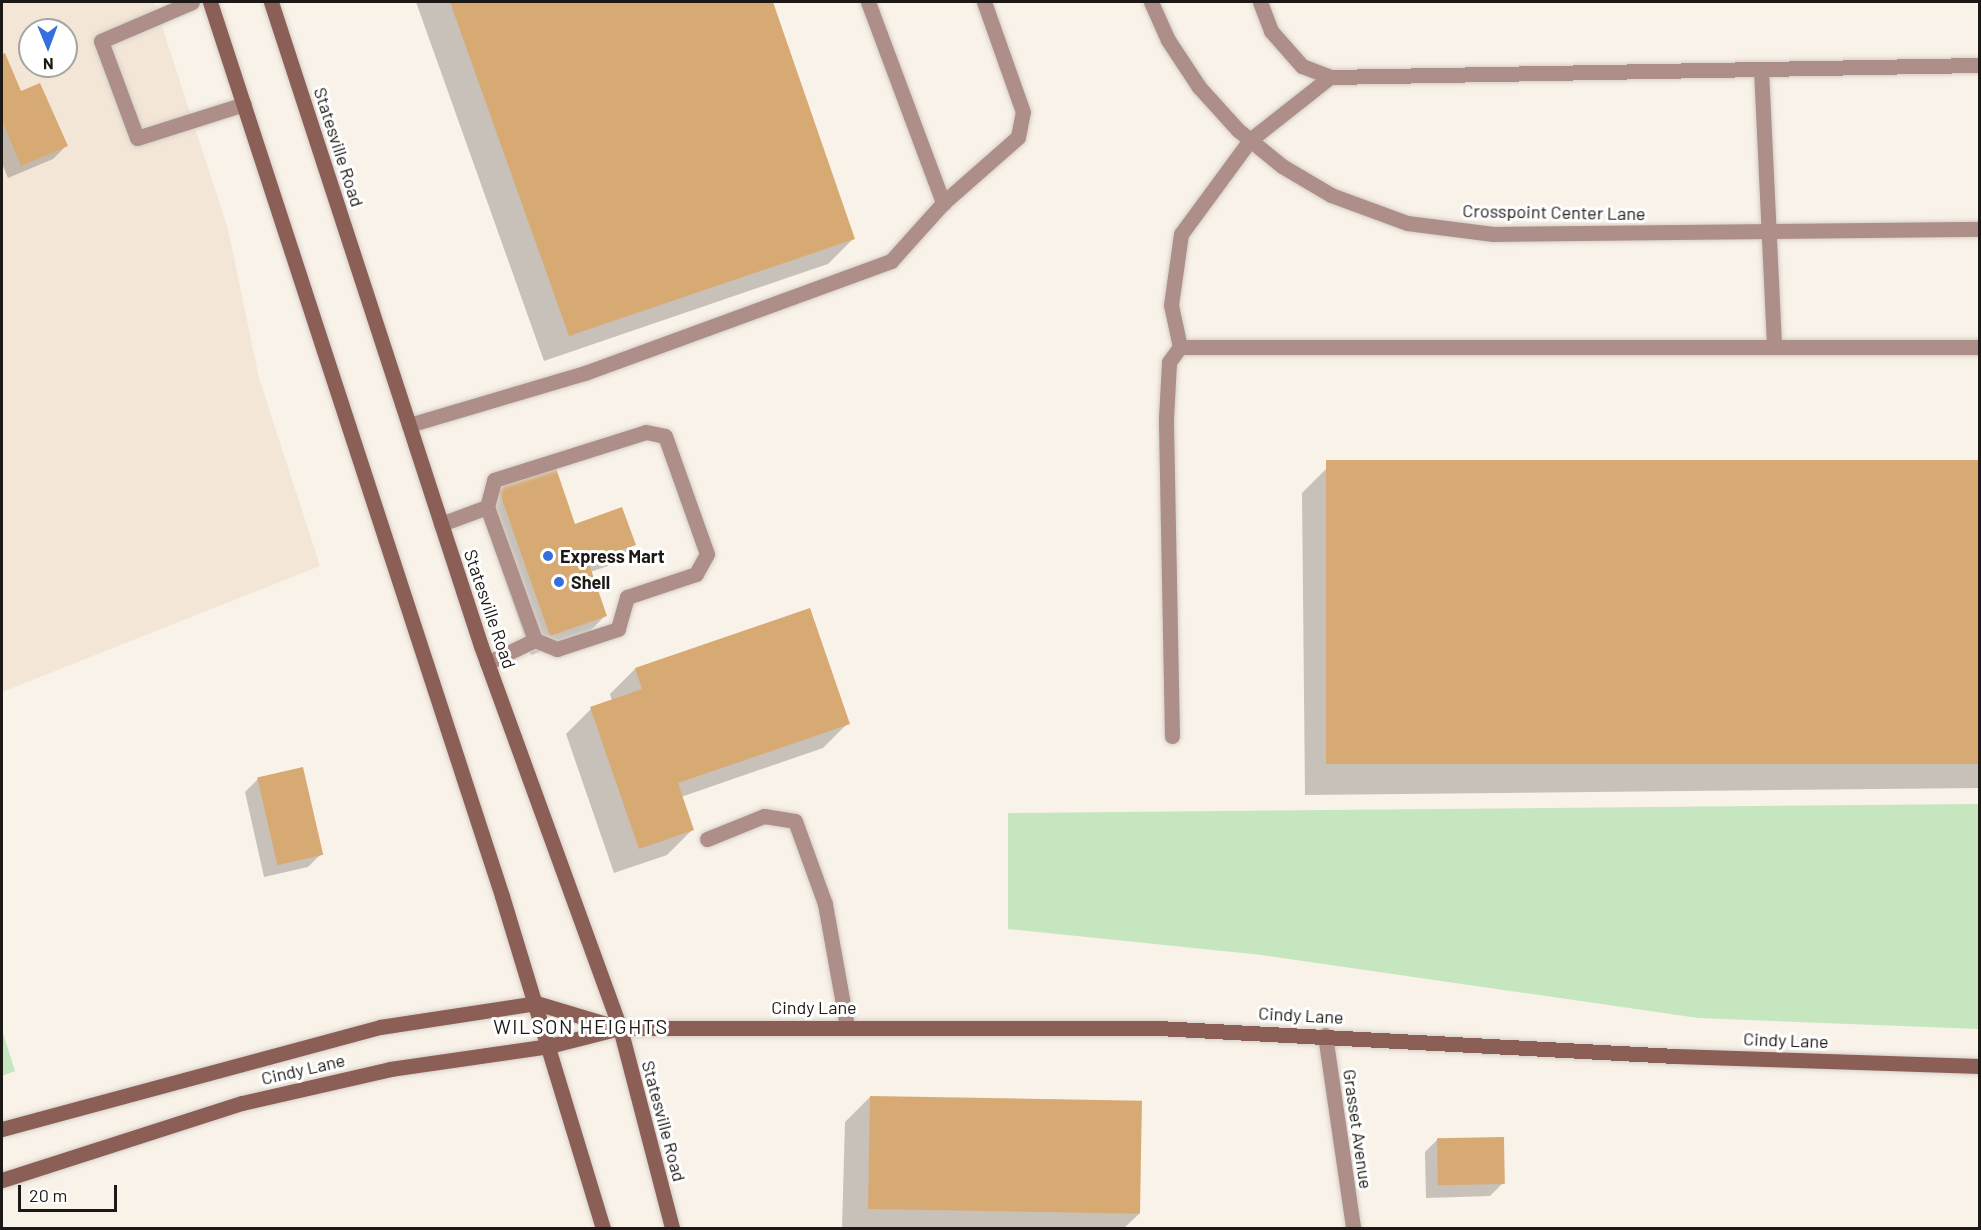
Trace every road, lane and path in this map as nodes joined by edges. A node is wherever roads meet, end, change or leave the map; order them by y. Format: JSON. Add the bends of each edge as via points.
{"nodes":[{"id":1,"x":192,"y":2,"type":"edge"},
{"id":2,"x":210,"y":2,"type":"edge"},
{"id":3,"x":271,"y":2,"type":"edge"},
{"id":4,"x":868,"y":2,"type":"edge"},
{"id":5,"x":984,"y":2,"type":"edge"},
{"id":6,"x":1151,"y":2,"type":"edge"},
{"id":7,"x":1260,"y":2,"type":"edge"},
{"id":8,"x":1980,"y":65,"type":"edge"},
{"id":9,"x":1761,"y":69,"type":"junction"},
{"id":10,"x":1330,"y":77,"type":"junction"},
{"id":11,"x":244,"y":104,"type":"junction"},
{"id":12,"x":1250,"y":140,"type":"junction"},
{"id":13,"x":944,"y":203,"type":"junction"},
{"id":14,"x":1980,"y":230,"type":"edge"},
{"id":15,"x":1771,"y":231,"type":"junction"},
{"id":16,"x":1180,"y":346,"type":"junction"},
{"id":17,"x":1774,"y":347,"type":"junction"},
{"id":18,"x":1980,"y":347,"type":"edge"},
{"id":19,"x":409,"y":425,"type":"junction"},
{"id":20,"x":487,"y":507,"type":"junction"},
{"id":21,"x":441,"y":524,"type":"junction"},
{"id":22,"x":535,"y":640,"type":"junction"},
{"id":23,"x":487,"y":663,"type":"junction"},
{"id":24,"x":1172,"y":736,"type":"dead end"},
{"id":25,"x":706,"y":839,"type":"dead end"},
{"id":26,"x":536,"y":1003,"type":"junction"},
{"id":27,"x":847,"y":1026,"type":"junction"},
{"id":28,"x":620,"y":1028,"type":"junction"},
{"id":29,"x":1325,"y":1035,"type":"junction"},
{"id":30,"x":549,"y":1046,"type":"junction"},
{"id":31,"x":1980,"y":1066,"type":"edge"},
{"id":32,"x":2,"y":1129,"type":"edge"},
{"id":33,"x":2,"y":1180,"type":"edge"},
{"id":34,"x":603,"y":1228,"type":"edge"},
{"id":35,"x":672,"y":1228,"type":"edge"},
{"id":36,"x":1353,"y":1228,"type":"edge"}],
"edges":[{"from":1,"to":11,"type":"street","via":[[101,41],[137,138]]},
{"from":2,"to":11,"type":"main road"},
{"from":3,"to":19,"type":"main road","name":"Statesville Road"},
{"from":4,"to":13,"type":"street"},
{"from":5,"to":13,"type":"street","via":[[1023,112],[1018,136]]},
{"from":6,"to":12,"type":"street","name":"Crosspoint Center Lane","via":[[1168,40],[1199,87]]},
{"from":7,"to":10,"type":"street","via":[[1272,31],[1302,66]]},
{"from":8,"to":9,"type":"street"},
{"from":9,"to":10,"type":"street"},
{"from":9,"to":15,"type":"street"},
{"from":10,"to":12,"type":"street"},
{"from":11,"to":26,"type":"main road"},
{"from":12,"to":15,"type":"street","name":"Crosspoint Center Lane","via":[[1282,166],[1331,195],[1407,223],[1435,228],[1493,234]]},
{"from":12,"to":16,"type":"street","via":[[1181,234],[1171,305]]},
{"from":13,"to":19,"type":"street","via":[[891,261],[585,373]]},
{"from":14,"to":15,"type":"street","name":"Crosspoint Center Lane"},
{"from":15,"to":17,"type":"street"},
{"from":16,"to":17,"type":"street"},
{"from":16,"to":24,"type":"street","via":[[1168,362],[1166,418]]},
{"from":17,"to":18,"type":"street"},
{"from":19,"to":21,"type":"main road","name":"Statesville Road"},
{"from":20,"to":21,"type":"street"},
{"from":20,"to":22,"type":"street"},
{"from":20,"to":22,"type":"street","via":[[494,480],[646,432],[665,436],[707,554],[696,574],[627,597],[618,629],[557,649]]},
{"from":21,"to":23,"type":"main road","name":"Statesville Road"},
{"from":22,"to":23,"type":"street"},
{"from":23,"to":28,"type":"main road","name":"Statesville Road"},
{"from":25,"to":27,"type":"street","via":[[764,816],[795,821],[825,904]]},
{"from":26,"to":28,"type":"main road","name":"Cindy Lane"},
{"from":26,"to":30,"type":"main road"},
{"from":26,"to":32,"type":"main road","name":"Cindy Lane","via":[[380,1027]]},
{"from":27,"to":28,"type":"main road","name":"Cindy Lane"},
{"from":27,"to":29,"type":"main road","name":"Cindy Lane","via":[[1158,1028]]},
{"from":28,"to":30,"type":"main road","name":"Cindy Lane"},
{"from":28,"to":35,"type":"main road","name":"Statesville Road"},
{"from":29,"to":31,"type":"main road","name":"Cindy Lane","via":[[1675,1056]]},
{"from":29,"to":36,"type":"street","name":"Grasset Avenue"},
{"from":30,"to":33,"type":"main road","name":"Cindy Lane","via":[[390,1069],[242,1103]]},
{"from":30,"to":34,"type":"main road"}]}
